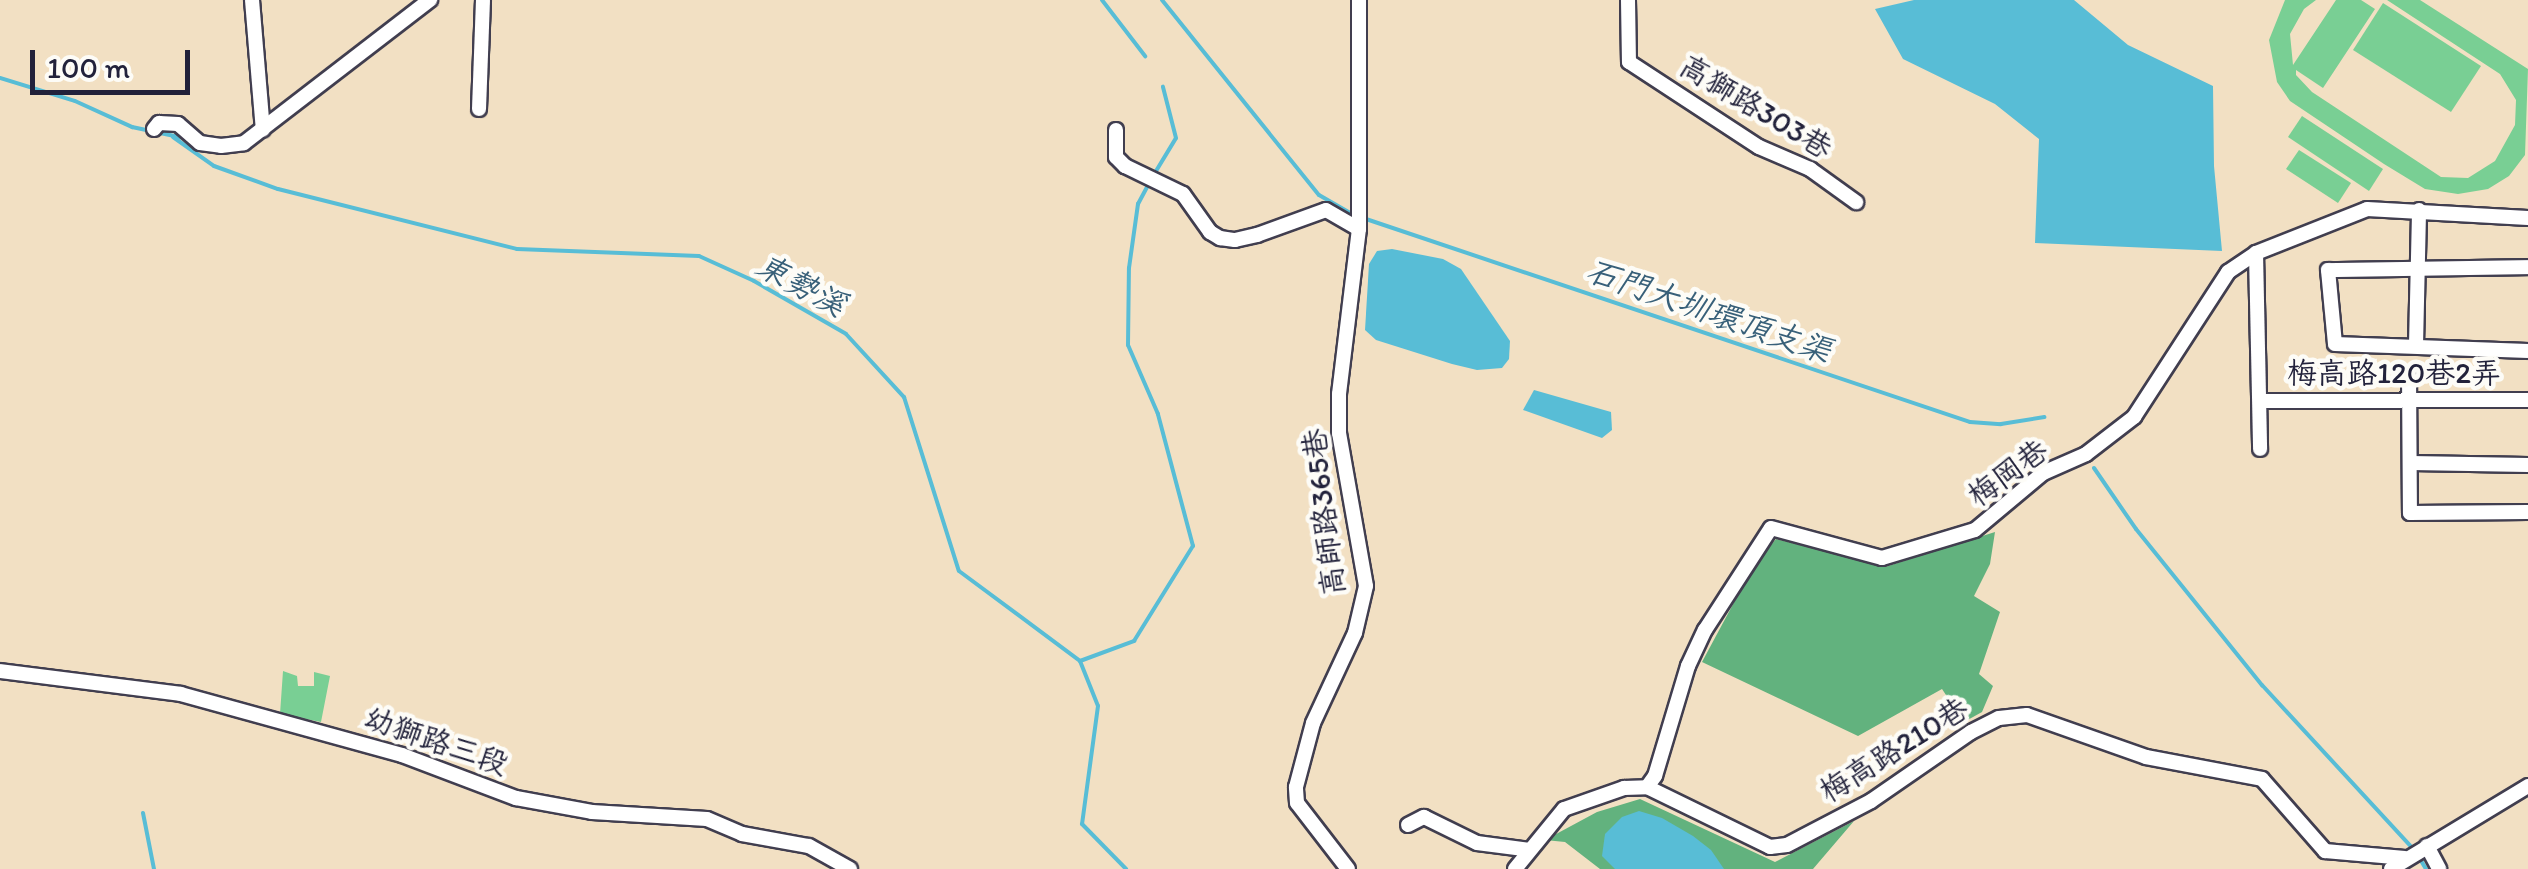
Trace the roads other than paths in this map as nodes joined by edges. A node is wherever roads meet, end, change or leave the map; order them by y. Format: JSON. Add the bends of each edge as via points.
{"nodes":[{"id":1,"x":252,"y":0,"type":"edge"},
{"id":2,"x":430,"y":0,"type":"edge"},
{"id":3,"x":483,"y":0,"type":"edge"},
{"id":4,"x":1359,"y":0,"type":"edge"},
{"id":5,"x":1628,"y":0,"type":"edge"},
{"id":6,"x":479,"y":109,"type":"dead end"},
{"id":7,"x":154,"y":129,"type":"dead end"},
{"id":8,"x":264,"y":130,"type":"junction"},
{"id":9,"x":1116,"y":130,"type":"dead end"},
{"id":10,"x":1856,"y":202,"type":"dead end"},
{"id":11,"x":2419,"y":210,"type":"junction"},
{"id":12,"x":2528,"y":218,"type":"edge"},
{"id":13,"x":1359,"y":229,"type":"junction"},
{"id":14,"x":2256,"y":253,"type":"junction"},
{"id":15,"x":2418,"y":268,"type":"junction"},
{"id":16,"x":2528,"y":268,"type":"edge"},
{"id":17,"x":2416,"y":345,"type":"junction"},
{"id":18,"x":2528,"y":351,"type":"edge"},
{"id":19,"x":2409,"y":376,"type":"dead end"},
{"id":20,"x":2411,"y":400,"type":"junction"},
{"id":21,"x":2528,"y":400,"type":"edge"},
{"id":22,"x":2260,"y":401,"type":"junction"},
{"id":23,"x":2260,"y":450,"type":"dead end"},
{"id":24,"x":2411,"y":462,"type":"junction"},
{"id":25,"x":2528,"y":465,"type":"edge"},
{"id":26,"x":2528,"y":512,"type":"edge"},
{"id":27,"x":0,"y":672,"type":"edge"},
{"id":28,"x":2528,"y":786,"type":"edge"},
{"id":29,"x":1646,"y":788,"type":"junction"},
{"id":30,"x":1408,"y":825,"type":"dead end"},
{"id":31,"x":1530,"y":850,"type":"junction"},
{"id":32,"x":2416,"y":853,"type":"junction"},
{"id":33,"x":850,"y":869,"type":"edge"},
{"id":34,"x":1348,"y":869,"type":"edge"},
{"id":35,"x":1515,"y":869,"type":"edge"},
{"id":36,"x":2392,"y":869,"type":"edge"},
{"id":37,"x":2439,"y":869,"type":"edge"}],
"edges":[{"from":1,"to":8,"type":"street"},
{"from":2,"to":8,"type":"street"},
{"from":3,"to":6,"type":"street"},
{"from":4,"to":13,"type":"street","name":"高師路365巷"},
{"from":5,"to":10,"type":"street","name":"高獅路303巷","via":[[1629,62]]},
{"from":7,"to":8,"type":"street","via":[[178,124],[200,142],[221,146],[244,143]]},
{"from":9,"to":13,"type":"street","via":[[1116,157],[1183,194],[1220,238],[1258,234],[1326,210]]},
{"from":11,"to":12,"type":"street","name":"梅岡巷"},
{"from":11,"to":14,"type":"street","name":"梅岡巷","via":[[2344,214]]},
{"from":11,"to":15,"type":"street"},
{"from":13,"to":34,"type":"street","name":"高師路365巷","via":[[1339,433],[1366,586],[1354,633],[1312,723],[1296,787],[1297,803]]},
{"from":14,"to":22,"type":"street"},
{"from":14,"to":29,"type":"street","name":"梅岡巷","via":[[2228,272],[2134,417],[2086,454],[2043,473],[1976,530],[1882,558],[1771,528],[1688,666]]},
{"from":15,"to":16,"type":"street"},
{"from":15,"to":17,"type":"street"},
{"from":15,"to":17,"type":"street","via":[[2328,270],[2335,344]]},
{"from":17,"to":18,"type":"street"},
{"from":19,"to":20,"type":"street"},
{"from":20,"to":21,"type":"street","name":"梅高路120巷2弄"},
{"from":20,"to":22,"type":"street","name":"梅高路120巷2弄"},
{"from":20,"to":24,"type":"street"},
{"from":22,"to":23,"type":"street"},
{"from":24,"to":25,"type":"street"},
{"from":24,"to":26,"type":"street","via":[[2410,513]]},
{"from":27,"to":33,"type":"street","name":"幼獅路三段","via":[[181,694],[402,755],[516,798],[592,812],[707,820],[808,846]]},
{"from":28,"to":32,"type":"street"},
{"from":29,"to":31,"type":"street","via":[[1624,788],[1564,809]]},
{"from":29,"to":32,"type":"street","name":"梅高路210巷","via":[[1770,847],[1787,845],[1871,802],[1971,732],[1999,718],[2027,715],[2146,757],[2262,780],[2325,851]]},
{"from":30,"to":31,"type":"street","via":[[1424,817],[1477,843]]},
{"from":31,"to":35,"type":"street"},
{"from":32,"to":36,"type":"street"},
{"from":32,"to":37,"type":"street"}]}
